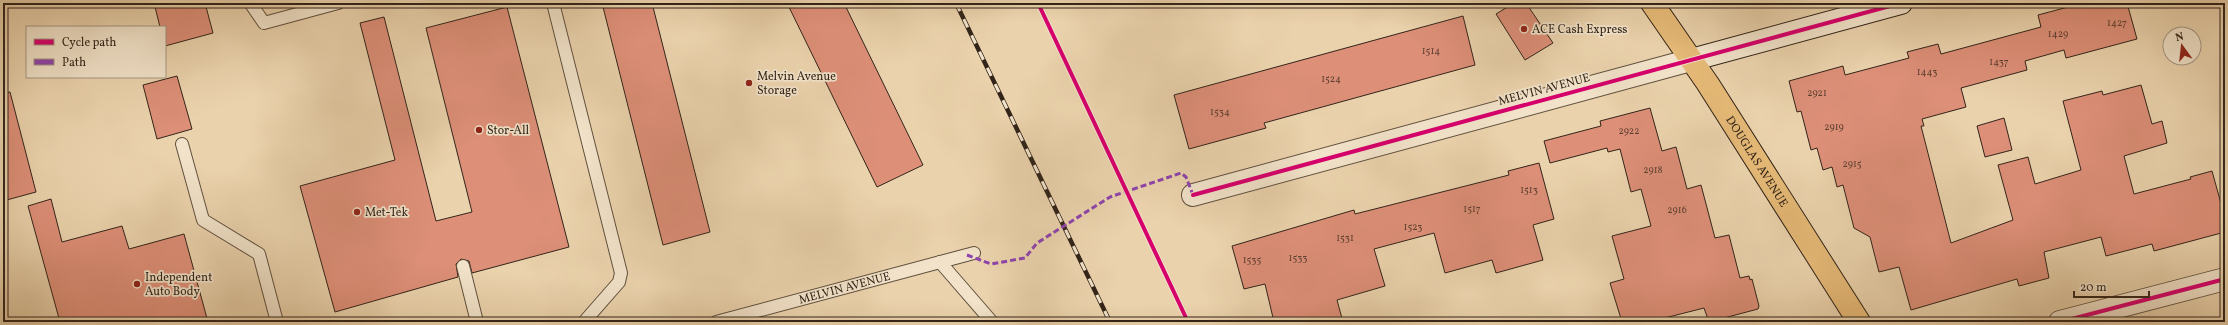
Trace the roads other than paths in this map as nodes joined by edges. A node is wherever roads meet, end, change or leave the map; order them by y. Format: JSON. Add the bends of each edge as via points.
{"nodes":[{"id":1,"x":338,"y":3,"type":"edge"},
{"id":2,"x":553,"y":3,"type":"edge"},
{"id":3,"x":1652,"y":3,"type":"edge"},
{"id":4,"x":1901,"y":3,"type":"edge"},
{"id":5,"x":251,"y":4,"type":"dead end"},
{"id":6,"x":1856,"y":9,"type":"edge"},
{"id":7,"x":1691,"y":60,"type":"junction"},
{"id":8,"x":182,"y":144,"type":"dead end"},
{"id":9,"x":1193,"y":195,"type":"dead end"},
{"id":10,"x":974,"y":254,"type":"dead end"},
{"id":11,"x":940,"y":262,"type":"junction"},
{"id":12,"x":463,"y":266,"type":"dead end"},
{"id":13,"x":2225,"y":280,"type":"edge"},
{"id":14,"x":277,"y":322,"type":"edge"},
{"id":15,"x":477,"y":322,"type":"edge"},
{"id":16,"x":584,"y":322,"type":"edge"},
{"id":17,"x":716,"y":322,"type":"edge"},
{"id":18,"x":992,"y":322,"type":"edge"},
{"id":19,"x":1858,"y":322,"type":"edge"},
{"id":20,"x":2060,"y":322,"type":"edge"}],
"edges":[{"from":1,"to":5,"type":"lane","via":[[264,23]]},
{"from":2,"to":16,"type":"lane","via":[[621,273],[619,282]]},
{"from":3,"to":7,"type":"main road","name":"DOUGLAS AVENUE"},
{"from":4,"to":6,"type":"street","name":"MELVIN AVENUE"},
{"from":6,"to":7,"type":"street","name":"MELVIN AVENUE"},
{"from":7,"to":9,"type":"street","name":"MELVIN AVENUE"},
{"from":7,"to":19,"type":"main road","name":"DOUGLAS AVENUE"},
{"from":8,"to":14,"type":"lane","via":[[203,220],[259,254]]},
{"from":10,"to":11,"type":"lane","name":"MELVIN AVENUE"},
{"from":11,"to":17,"type":"lane","name":"MELVIN AVENUE"},
{"from":11,"to":18,"type":"lane"},
{"from":12,"to":15,"type":"lane"},
{"from":13,"to":20,"type":"street"}]}
